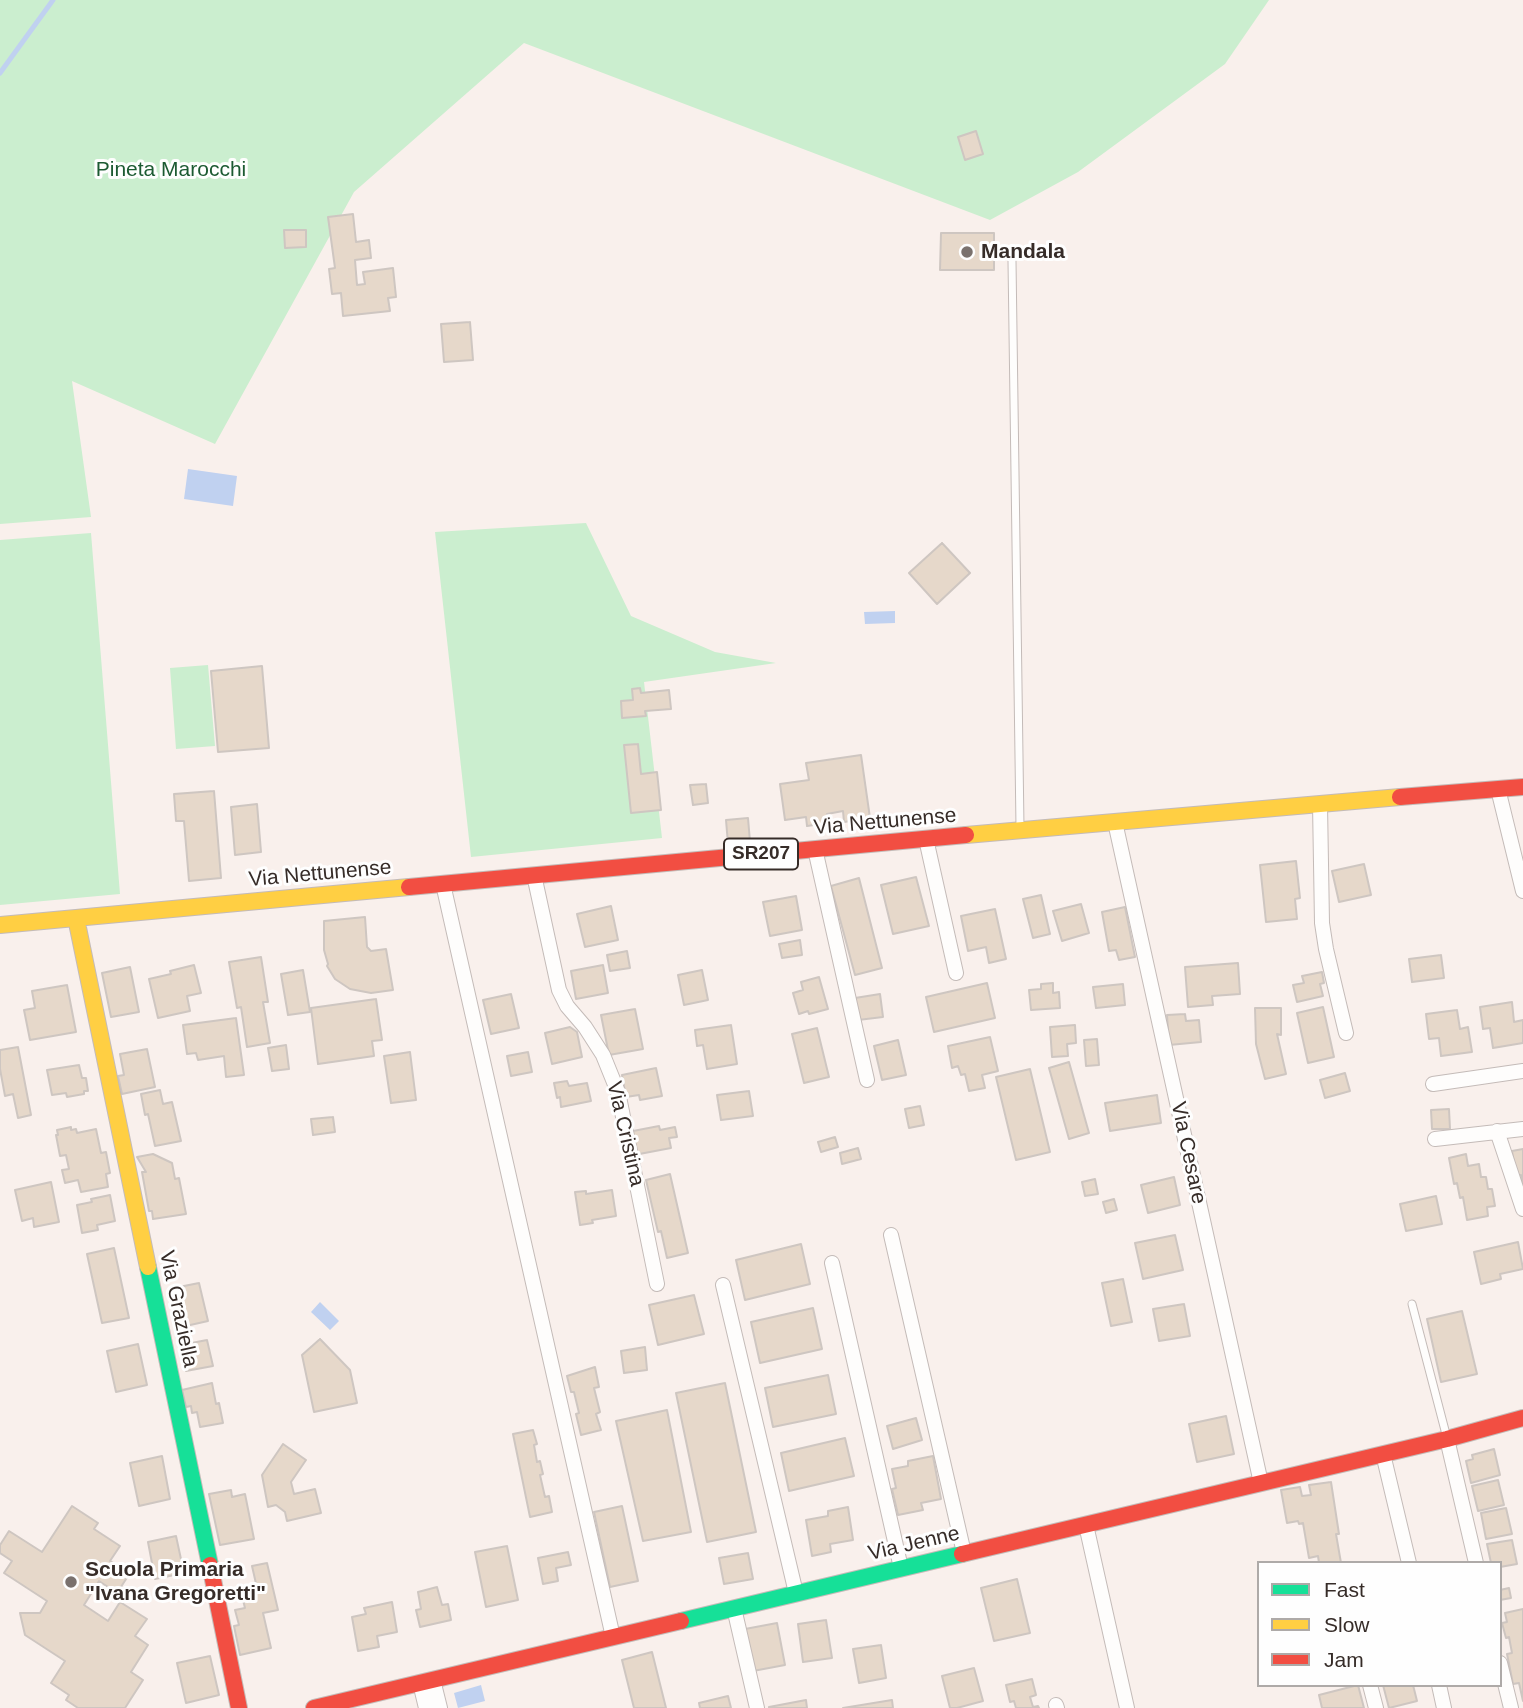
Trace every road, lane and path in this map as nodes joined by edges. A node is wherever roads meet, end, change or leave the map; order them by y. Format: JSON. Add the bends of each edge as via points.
{"nodes":[{"id":1,"x":1012,"y":261,"type":"dead end"},
{"id":2,"x":1523,"y":787,"type":"edge"},
{"id":3,"x":1498,"y":789,"type":"junction"},
{"id":4,"x":1320,"y":804,"type":"junction"},
{"id":5,"x":1115,"y":822,"type":"junction"},
{"id":6,"x":1020,"y":830,"type":"junction"},
{"id":7,"x":926,"y":839,"type":"junction"},
{"id":8,"x":815,"y":849,"type":"junction"},
{"id":9,"x":534,"y":875,"type":"junction"},
{"id":10,"x":443,"y":884,"type":"junction"},
{"id":11,"x":1523,"y":891,"type":"edge"},
{"id":12,"x":76,"y":918,"type":"junction"},
{"id":13,"x":0,"y":925,"type":"edge"},
{"id":14,"x":956,"y":973,"type":"dead end"},
{"id":15,"x":1346,"y":1033,"type":"dead end"},
{"id":16,"x":1523,"y":1071,"type":"edge"},
{"id":17,"x":867,"y":1080,"type":"dead end"},
{"id":18,"x":1433,"y":1084,"type":"dead end"},
{"id":19,"x":1523,"y":1129,"type":"edge"},
{"id":20,"x":1497,"y":1131,"type":"junction"},
{"id":21,"x":1435,"y":1139,"type":"dead end"},
{"id":22,"x":1523,"y":1209,"type":"edge"},
{"id":23,"x":891,"y":1235,"type":"dead end"},
{"id":24,"x":832,"y":1263,"type":"dead end"},
{"id":25,"x":657,"y":1284,"type":"dead end"},
{"id":26,"x":723,"y":1284,"type":"dead end"},
{"id":27,"x":1412,"y":1304,"type":"dead end"},
{"id":28,"x":1523,"y":1418,"type":"edge"},
{"id":29,"x":1447,"y":1439,"type":"junction"},
{"id":30,"x":1383,"y":1454,"type":"junction"},
{"id":31,"x":1261,"y":1483,"type":"junction"},
{"id":32,"x":1087,"y":1524,"type":"junction"},
{"id":33,"x":964,"y":1553,"type":"junction"},
{"id":34,"x":1409,"y":1561,"type":"edge"},
{"id":35,"x":1476,"y":1561,"type":"edge"},
{"id":36,"x":901,"y":1568,"type":"junction"},
{"id":37,"x":796,"y":1594,"type":"junction"},
{"id":38,"x":734,"y":1608,"type":"junction"},
{"id":39,"x":613,"y":1637,"type":"junction"},
{"id":40,"x":1502,"y":1671,"type":"edge"},
{"id":41,"x":427,"y":1681,"type":"junction"},
{"id":42,"x":1371,"y":1687,"type":"edge"},
{"id":43,"x":1439,"y":1687,"type":"edge"},
{"id":44,"x":239,"y":1708,"type":"edge"},
{"id":45,"x":314,"y":1708,"type":"edge"},
{"id":46,"x":426,"y":1708,"type":"edge"},
{"id":47,"x":440,"y":1708,"type":"edge"},
{"id":48,"x":757,"y":1708,"type":"edge"},
{"id":49,"x":1127,"y":1708,"type":"edge"},
{"id":50,"x":1376,"y":1708,"type":"edge"},
{"id":51,"x":1444,"y":1708,"type":"edge"},
{"id":52,"x":1511,"y":1708,"type":"edge"}],
"edges":[{"from":1,"to":6,"type":"lane"},
{"from":2,"to":3,"type":"street","name":"Via Nettunense","number":"SR207"},
{"from":3,"to":4,"type":"street","name":"Via Nettunense","number":"SR207"},
{"from":3,"to":11,"type":"street"},
{"from":4,"to":5,"type":"street","name":"Via Nettunense","number":"SR207"},
{"from":4,"to":15,"type":"street","via":[[1322,923]]},
{"from":5,"to":6,"type":"street","name":"Via Nettunense","number":"SR207"},
{"from":5,"to":31,"type":"street","name":"Via Cesare"},
{"from":6,"to":7,"type":"street","name":"Via Nettunense","number":"SR207"},
{"from":7,"to":8,"type":"street","name":"Via Nettunense","number":"SR207"},
{"from":7,"to":14,"type":"street"},
{"from":8,"to":9,"type":"street","name":"Via Nettunense","number":"SR207"},
{"from":8,"to":17,"type":"street"},
{"from":9,"to":10,"type":"street","name":"Via Nettunense","number":"SR207"},
{"from":9,"to":25,"type":"street","name":"Via Cristina","via":[[559,990],[594,1040],[618,1093]]},
{"from":10,"to":12,"type":"street","name":"Via Nettunense","number":"SR207"},
{"from":10,"to":39,"type":"street"},
{"from":12,"to":13,"type":"street","name":"Via Nettunense","number":"SR207"},
{"from":12,"to":44,"type":"street","name":"Via Graziella"},
{"from":16,"to":18,"type":"street"},
{"from":19,"to":20,"type":"street"},
{"from":20,"to":21,"type":"street"},
{"from":20,"to":22,"type":"street"},
{"from":23,"to":33,"type":"street"},
{"from":24,"to":36,"type":"street"},
{"from":26,"to":37,"type":"street"},
{"from":27,"to":29,"type":"lane"},
{"from":28,"to":29,"type":"street","name":"Via Jenne"},
{"from":29,"to":30,"type":"street","name":"Via Jenne"},
{"from":29,"to":35,"type":"street"},
{"from":30,"to":31,"type":"street","name":"Via Jenne"},
{"from":30,"to":34,"type":"street"},
{"from":31,"to":32,"type":"street","name":"Via Jenne"},
{"from":32,"to":33,"type":"street","name":"Via Jenne"},
{"from":32,"to":49,"type":"street"},
{"from":33,"to":36,"type":"street","name":"Via Jenne"},
{"from":36,"to":37,"type":"street","name":"Via Jenne"},
{"from":37,"to":38,"type":"street","name":"Via Jenne"},
{"from":38,"to":39,"type":"street","name":"Via Jenne"},
{"from":38,"to":48,"type":"street"},
{"from":39,"to":41,"type":"street","name":"Via Jenne"},
{"from":40,"to":52,"type":"street"},
{"from":41,"to":45,"type":"street","name":"Via Jenne"},
{"from":41,"to":46,"type":"street"},
{"from":41,"to":47,"type":"street"},
{"from":42,"to":50,"type":"street"},
{"from":43,"to":51,"type":"street"}]}
